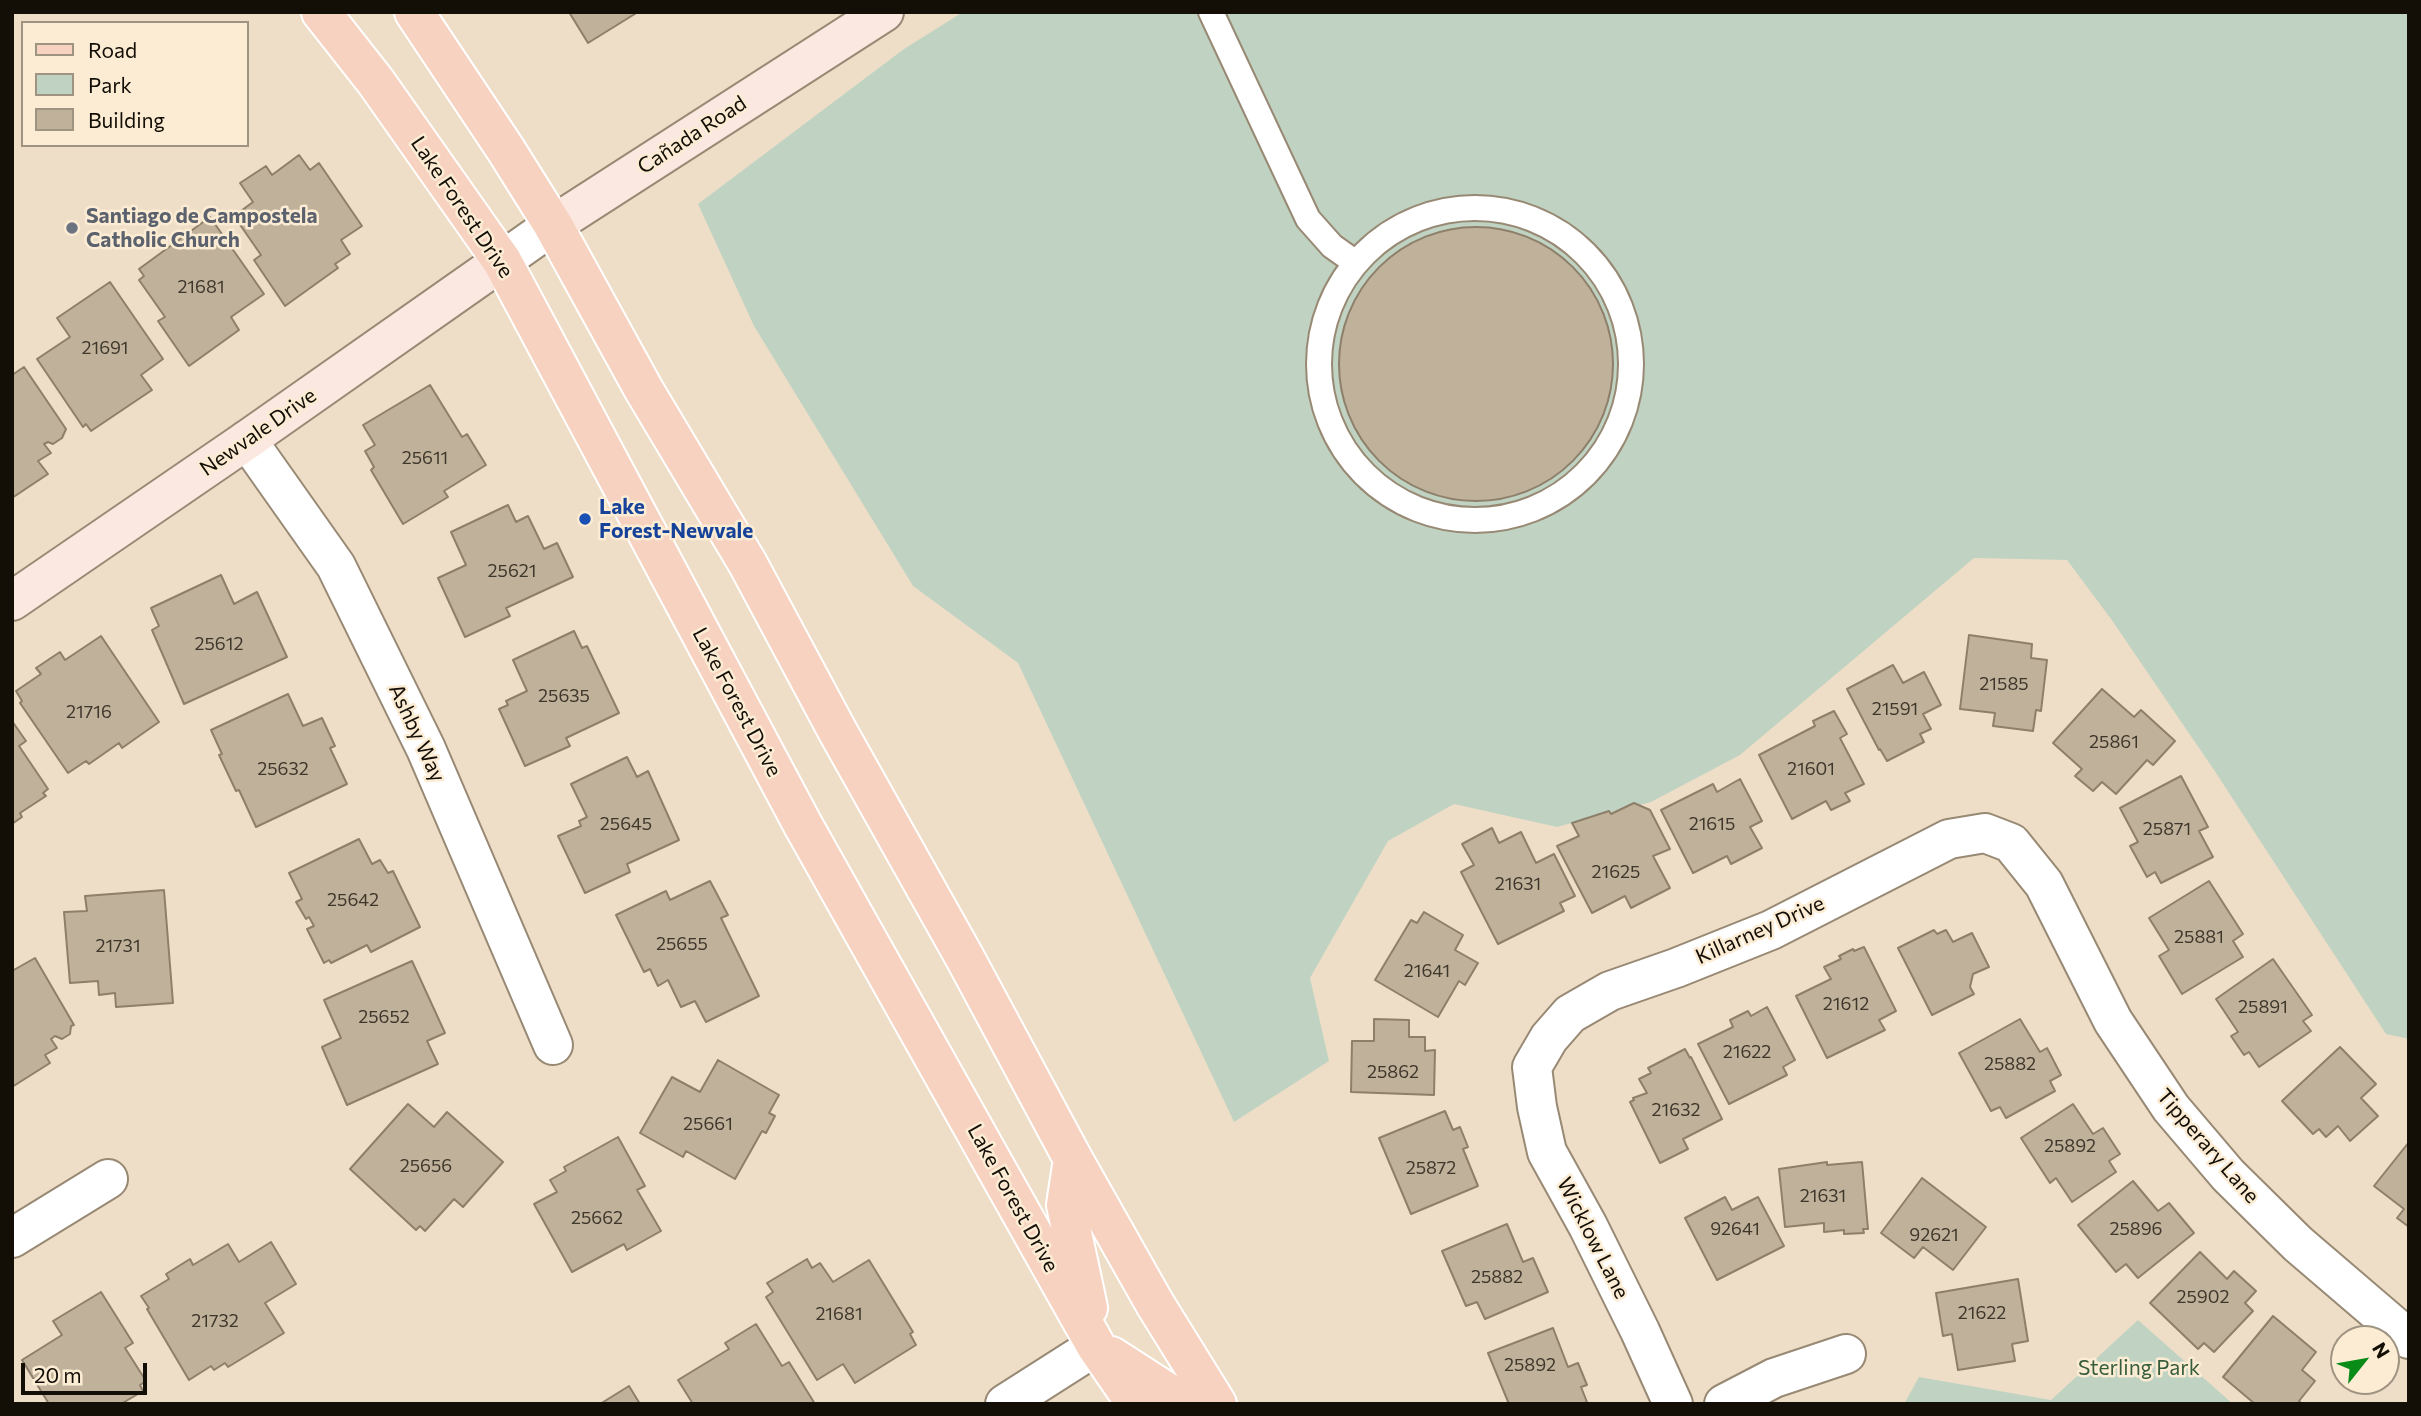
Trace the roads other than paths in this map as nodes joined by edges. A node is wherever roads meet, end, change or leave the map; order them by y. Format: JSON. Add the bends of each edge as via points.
{"nodes":[{"id":1,"x":321,"y":12,"type":"edge"},
{"id":2,"x":414,"y":12,"type":"edge"},
{"id":3,"x":884,"y":12,"type":"edge"},
{"id":4,"x":1211,"y":12,"type":"edge"},
{"id":5,"x":553,"y":225,"type":"junction"},
{"id":6,"x":502,"y":261,"type":"junction"},
{"id":7,"x":1356,"y":262,"type":"junction"},
{"id":8,"x":247,"y":440,"type":"junction"},
{"id":9,"x":12,"y":601,"type":"edge"},
{"id":10,"x":2011,"y":843,"type":"joint"},
{"id":11,"x":554,"y":1045,"type":"dead end"},
{"id":12,"x":1532,"y":1067,"type":"joint"},
{"id":13,"x":1073,"y":1159,"type":"junction"},
{"id":14,"x":108,"y":1179,"type":"dead end"},
{"id":15,"x":12,"y":1238,"type":"edge"},
{"id":16,"x":2409,"y":1339,"type":"edge"},
{"id":17,"x":1096,"y":1346,"type":"junction"},
{"id":18,"x":1846,"y":1354,"type":"dead end"},
{"id":19,"x":1005,"y":1404,"type":"edge"},
{"id":20,"x":1136,"y":1404,"type":"edge"},
{"id":21,"x":1198,"y":1404,"type":"edge"},
{"id":22,"x":1217,"y":1404,"type":"edge"},
{"id":23,"x":1672,"y":1404,"type":"edge"},
{"id":24,"x":1724,"y":1404,"type":"edge"}],
"edges":[{"from":1,"to":6,"type":"main road","name":"Lake Forest Drive"},
{"from":2,"to":5,"type":"main road"},
{"from":3,"to":5,"type":"street","name":"Cañada Road"},
{"from":4,"to":7,"type":"lane","via":[[1308,219],[1332,246]]},
{"from":5,"to":6,"type":"street","name":"Cañada Road"},
{"from":5,"to":13,"type":"main road","via":[[747,564]]},
{"from":6,"to":8,"type":"street","name":"Newvale Drive"},
{"from":6,"to":17,"type":"main road","name":"Lake Forest Drive","via":[[803,825]]},
{"from":7,"to":7,"type":"lane","via":[[1389,233],[1409,223],[1429,214],[1473,208],[1517,214],[1558,232],[1592,261],[1617,298],[1629,341],[1630,386],[1618,429],[1594,467],[1561,496],[1520,514],[1476,521],[1432,515],[1392,497],[1358,468],[1334,430],[1320,387],[1320,343],[1332,300]]},
{"from":8,"to":9,"type":"street","name":"Newvale Drive"},
{"from":8,"to":11,"type":"street","name":"Ashby Way","via":[[336,566],[426,749]]},
{"from":10,"to":12,"type":"street","name":"Killarney Drive","via":[[1985,833],[1949,839],[1771,930],[1610,991],[1570,1014]]},
{"from":10,"to":16,"type":"street","name":"Tipperary Lane","via":[[2044,884],[2113,1021],[2171,1108],[2228,1175],[2298,1244]]},
{"from":12,"to":23,"type":"street","name":"Wicklow Lane","via":[[1547,1152],[1588,1226]]},
{"from":13,"to":17,"type":"main road","via":[[1066,1205]]},
{"from":13,"to":22,"type":"main road"},
{"from":14,"to":15,"type":"street"},
{"from":17,"to":19,"type":"street"},
{"from":17,"to":20,"type":"main road","name":"Lake Forest Drive"},
{"from":17,"to":21,"type":"main road","via":[[1173,1396]]},
{"from":18,"to":24,"type":"street","via":[[1774,1378]]}]}
